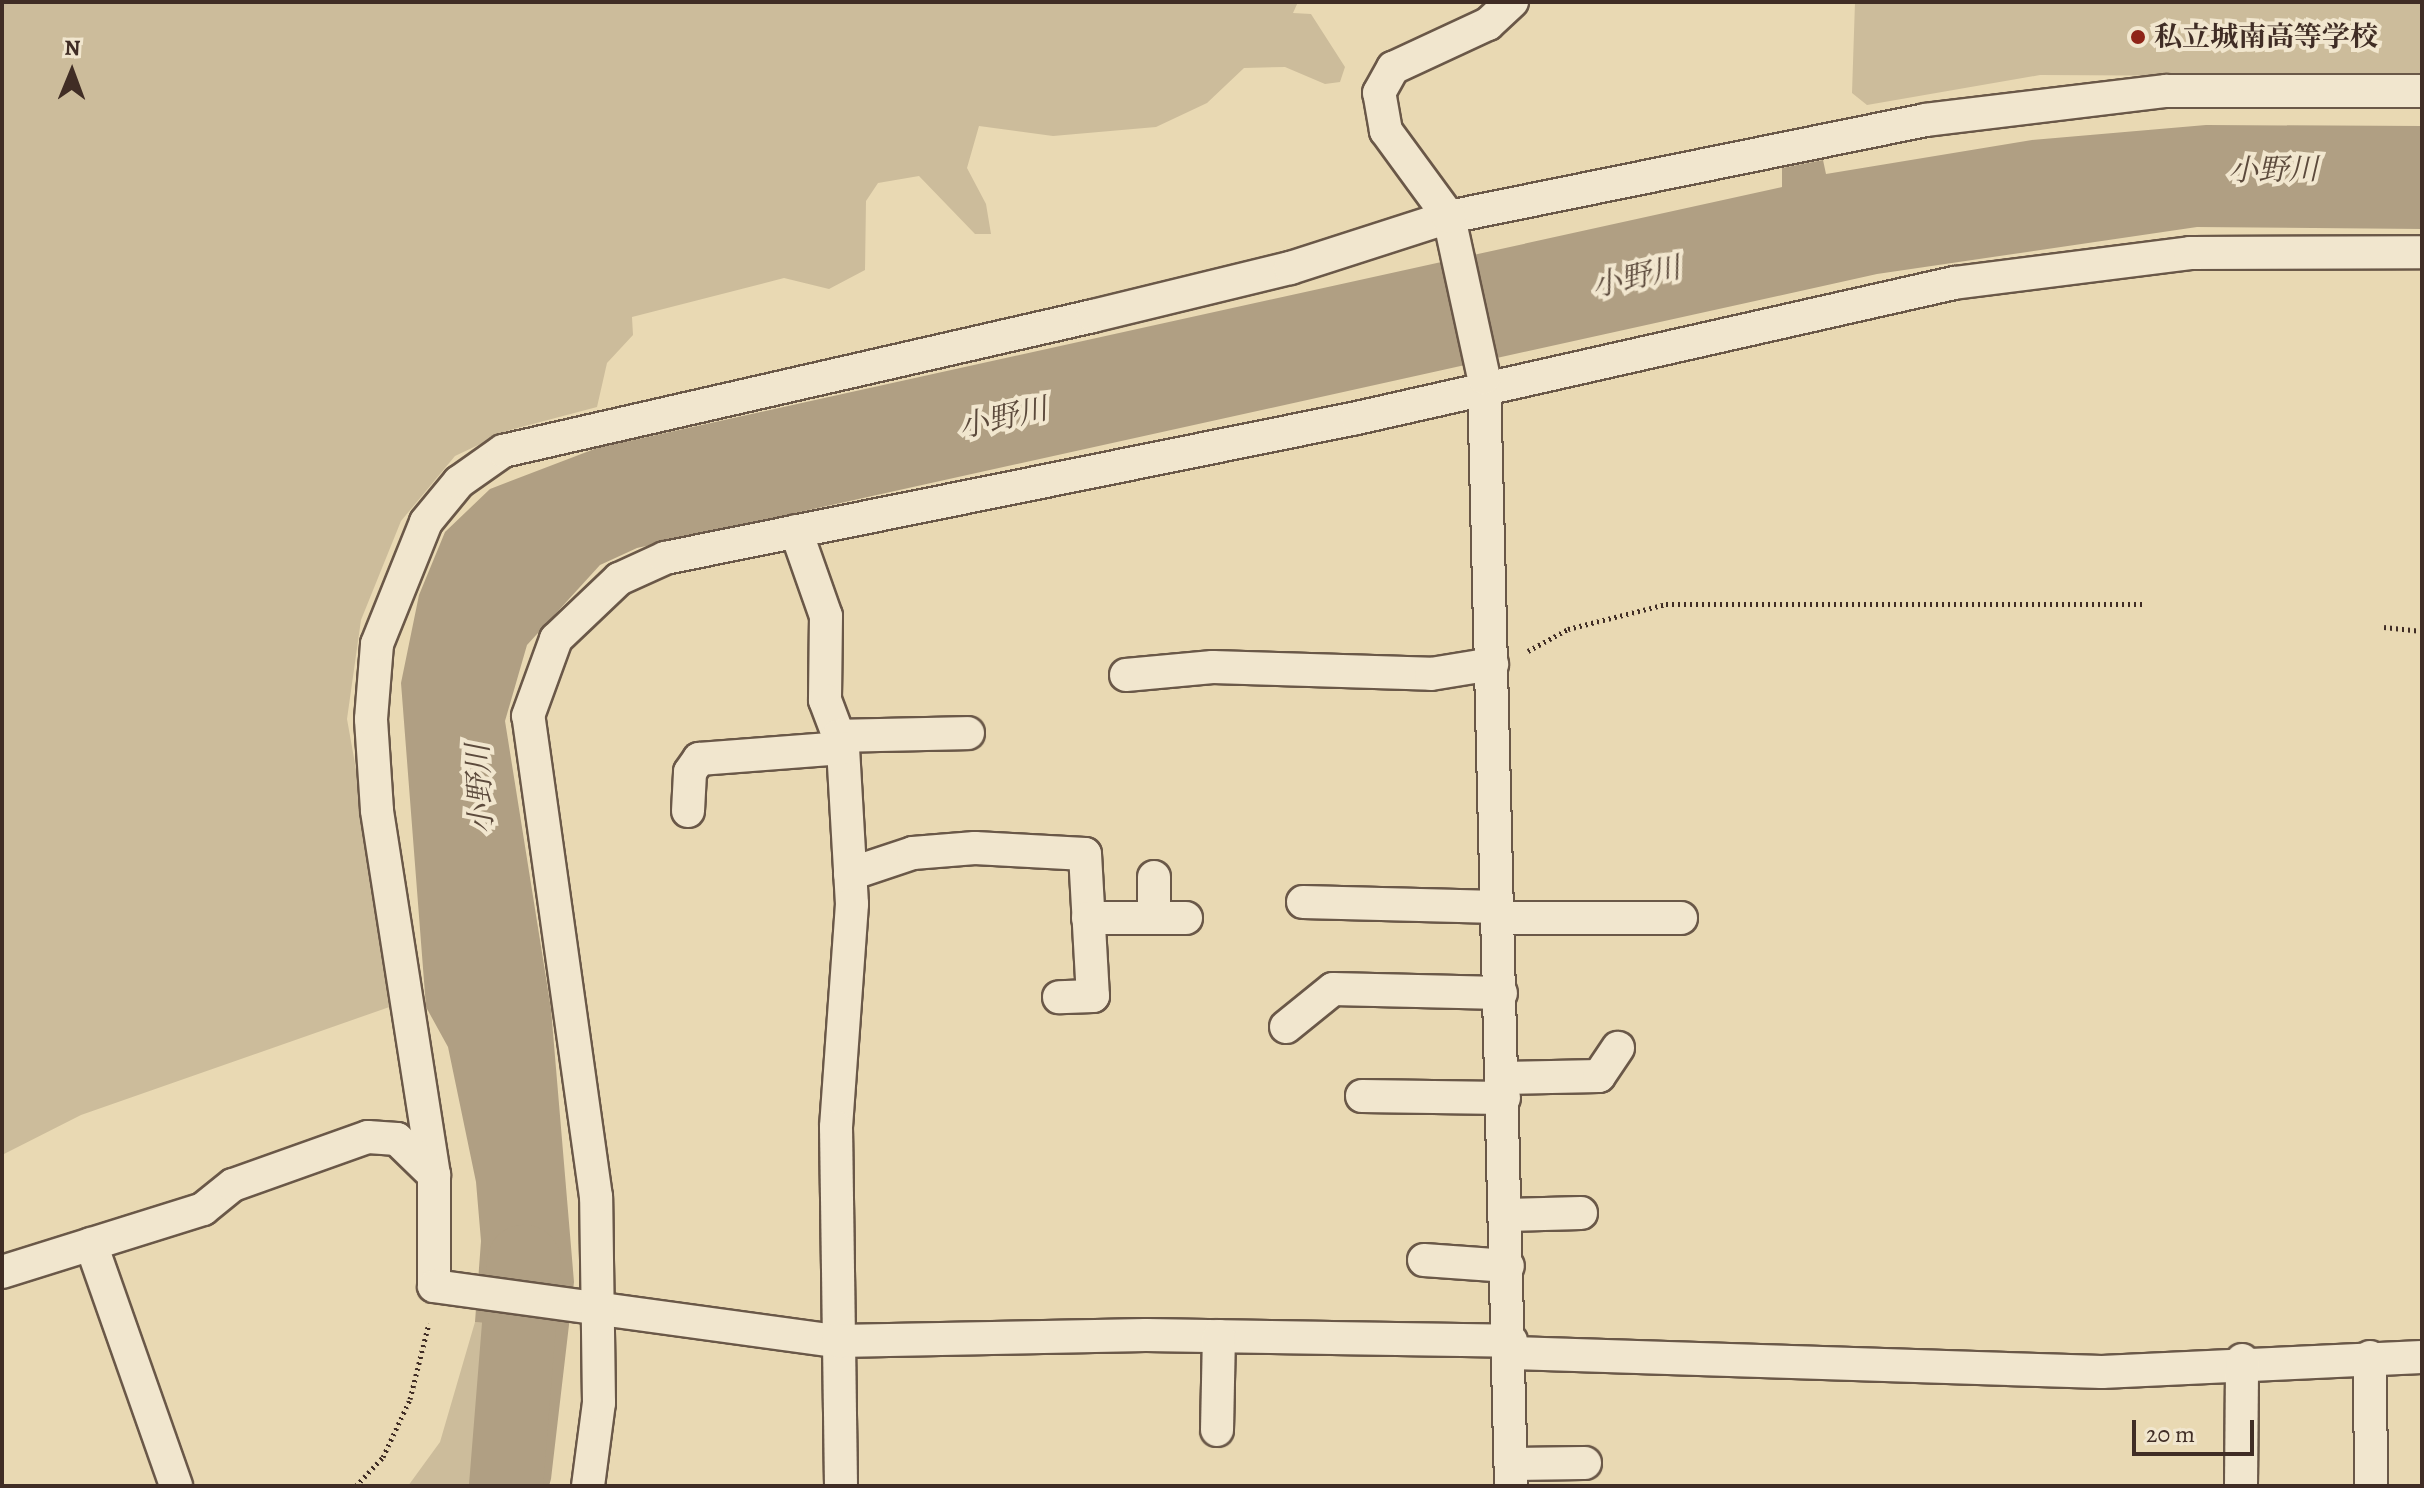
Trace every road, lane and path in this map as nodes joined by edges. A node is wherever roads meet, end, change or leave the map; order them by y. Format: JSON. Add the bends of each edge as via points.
{"nodes":[{"id":1,"x":1512,"y":2,"type":"edge"},
{"id":2,"x":2422,"y":91,"type":"edge"},
{"id":3,"x":1451,"y":228,"type":"junction"},
{"id":4,"x":2422,"y":252,"type":"edge"},
{"id":5,"x":1484,"y":384,"type":"junction"},
{"id":6,"x":796,"y":531,"type":"junction"},
{"id":7,"x":2142,"y":604,"type":"dead end"},
{"id":8,"x":2384,"y":627,"type":"dead end"},
{"id":9,"x":2422,"y":631,"type":"edge"},
{"id":10,"x":1492,"y":664,"type":"junction"},
{"id":11,"x":1126,"y":675,"type":"dead end"},
{"id":12,"x":968,"y":733,"type":"dead end"},
{"id":13,"x":840,"y":742,"type":"junction"},
{"id":14,"x":688,"y":811,"type":"dead end"},
{"id":15,"x":850,"y":874,"type":"junction"},
{"id":16,"x":1154,"y":877,"type":"dead end"},
{"id":17,"x":1303,"y":902,"type":"dead end"},
{"id":18,"x":1498,"y":912,"type":"junction"},
{"id":19,"x":1088,"y":918,"type":"junction"},
{"id":20,"x":1154,"y":918,"type":"junction"},
{"id":21,"x":1186,"y":918,"type":"dead end"},
{"id":22,"x":1681,"y":918,"type":"dead end"},
{"id":23,"x":1501,"y":993,"type":"junction"},
{"id":24,"x":1059,"y":997,"type":"dead end"},
{"id":25,"x":1286,"y":1027,"type":"dead end"},
{"id":26,"x":1618,"y":1048,"type":"dead end"},
{"id":27,"x":1504,"y":1088,"type":"junction"},
{"id":28,"x":1362,"y":1096,"type":"dead end"},
{"id":29,"x":434,"y":1175,"type":"junction"},
{"id":30,"x":1581,"y":1213,"type":"dead end"},
{"id":31,"x":1507,"y":1215,"type":"junction"},
{"id":32,"x":91,"y":1244,"type":"junction"},
{"id":33,"x":1424,"y":1260,"type":"dead end"},
{"id":34,"x":1508,"y":1266,"type":"junction"},
{"id":35,"x":2,"y":1272,"type":"edge"},
{"id":36,"x":447,"y":1288,"type":"junction"},
{"id":37,"x":592,"y":1309,"type":"junction"},
{"id":38,"x":1219,"y":1336,"type":"junction"},
{"id":39,"x":838,"y":1341,"type":"junction"},
{"id":40,"x":1512,"y":1347,"type":"junction"},
{"id":41,"x":2370,"y":1357,"type":"junction"},
{"id":42,"x":2422,"y":1357,"type":"edge"},
{"id":43,"x":2242,"y":1360,"type":"junction"},
{"id":44,"x":1217,"y":1430,"type":"dead end"},
{"id":45,"x":1585,"y":1463,"type":"dead end"},
{"id":46,"x":1512,"y":1475,"type":"edge"},
{"id":47,"x":176,"y":1486,"type":"edge"},
{"id":48,"x":356,"y":1486,"type":"edge"},
{"id":49,"x":588,"y":1486,"type":"edge"},
{"id":50,"x":841,"y":1486,"type":"edge"},
{"id":51,"x":2241,"y":1486,"type":"edge"},
{"id":52,"x":2371,"y":1486,"type":"edge"}],
"edges":[{"from":1,"to":3,"type":"street","via":[[1488,24],[1393,68],[1379,93],[1386,131]]},
{"from":2,"to":3,"type":"street","via":[[2166,91],[1925,120]]},
{"from":3,"to":5,"type":"street"},
{"from":3,"to":29,"type":"street","via":[[1124,309],[519,447],[459,482],[426,522],[395,590],[377,644],[371,719],[377,810]]},
{"from":4,"to":5,"type":"street","via":[[2190,253],[2074,264],[1954,283]]},
{"from":5,"to":6,"type":"street"},
{"from":5,"to":10,"type":"street"},
{"from":6,"to":13,"type":"street","via":[[826,616],[825,700]]},
{"from":6,"to":37,"type":"street","via":[[665,558],[619,579],[585,605],[537,675],[527,750],[586,1088]]},
{"from":7,"to":10,"type":"path","via":[[1666,604],[1568,629]]},
{"from":8,"to":9,"type":"path"},
{"from":10,"to":11,"type":"street","via":[[1431,674],[1213,667]]},
{"from":10,"to":18,"type":"street"},
{"from":12,"to":13,"type":"street"},
{"from":13,"to":14,"type":"street","via":[[699,759],[690,772]]},
{"from":13,"to":15,"type":"street"},
{"from":15,"to":19,"type":"street","via":[[913,853],[1085,854]]},
{"from":15,"to":39,"type":"street","via":[[836,1127]]},
{"from":16,"to":20,"type":"street"},
{"from":17,"to":18,"type":"street"},
{"from":18,"to":22,"type":"street"},
{"from":18,"to":23,"type":"street"},
{"from":19,"to":20,"type":"street"},
{"from":19,"to":24,"type":"street","via":[[1093,996]]},
{"from":20,"to":21,"type":"street"},
{"from":23,"to":25,"type":"street","via":[[1333,989]]},
{"from":23,"to":27,"type":"street"},
{"from":26,"to":27,"type":"street","via":[[1599,1076]]},
{"from":27,"to":28,"type":"street"},
{"from":27,"to":31,"type":"street"},
{"from":29,"to":32,"type":"street","via":[[397,1139],[368,1137],[233,1185],[203,1209]]},
{"from":29,"to":36,"type":"street"},
{"from":30,"to":31,"type":"street"},
{"from":31,"to":34,"type":"street"},
{"from":32,"to":35,"type":"street"},
{"from":32,"to":47,"type":"street"},
{"from":33,"to":34,"type":"street"},
{"from":34,"to":40,"type":"street"},
{"from":36,"to":37,"type":"street"},
{"from":36,"to":48,"type":"path","via":[[410,1399],[383,1457]]},
{"from":37,"to":39,"type":"street"},
{"from":37,"to":49,"type":"street"},
{"from":38,"to":39,"type":"street"},
{"from":38,"to":40,"type":"street"},
{"from":38,"to":44,"type":"street"},
{"from":39,"to":50,"type":"street"},
{"from":40,"to":43,"type":"street","via":[[2102,1372]]},
{"from":40,"to":46,"type":"street"},
{"from":41,"to":42,"type":"street"},
{"from":41,"to":43,"type":"street"},
{"from":41,"to":52,"type":"street"},
{"from":43,"to":51,"type":"street"},
{"from":45,"to":46,"type":"street"}]}
